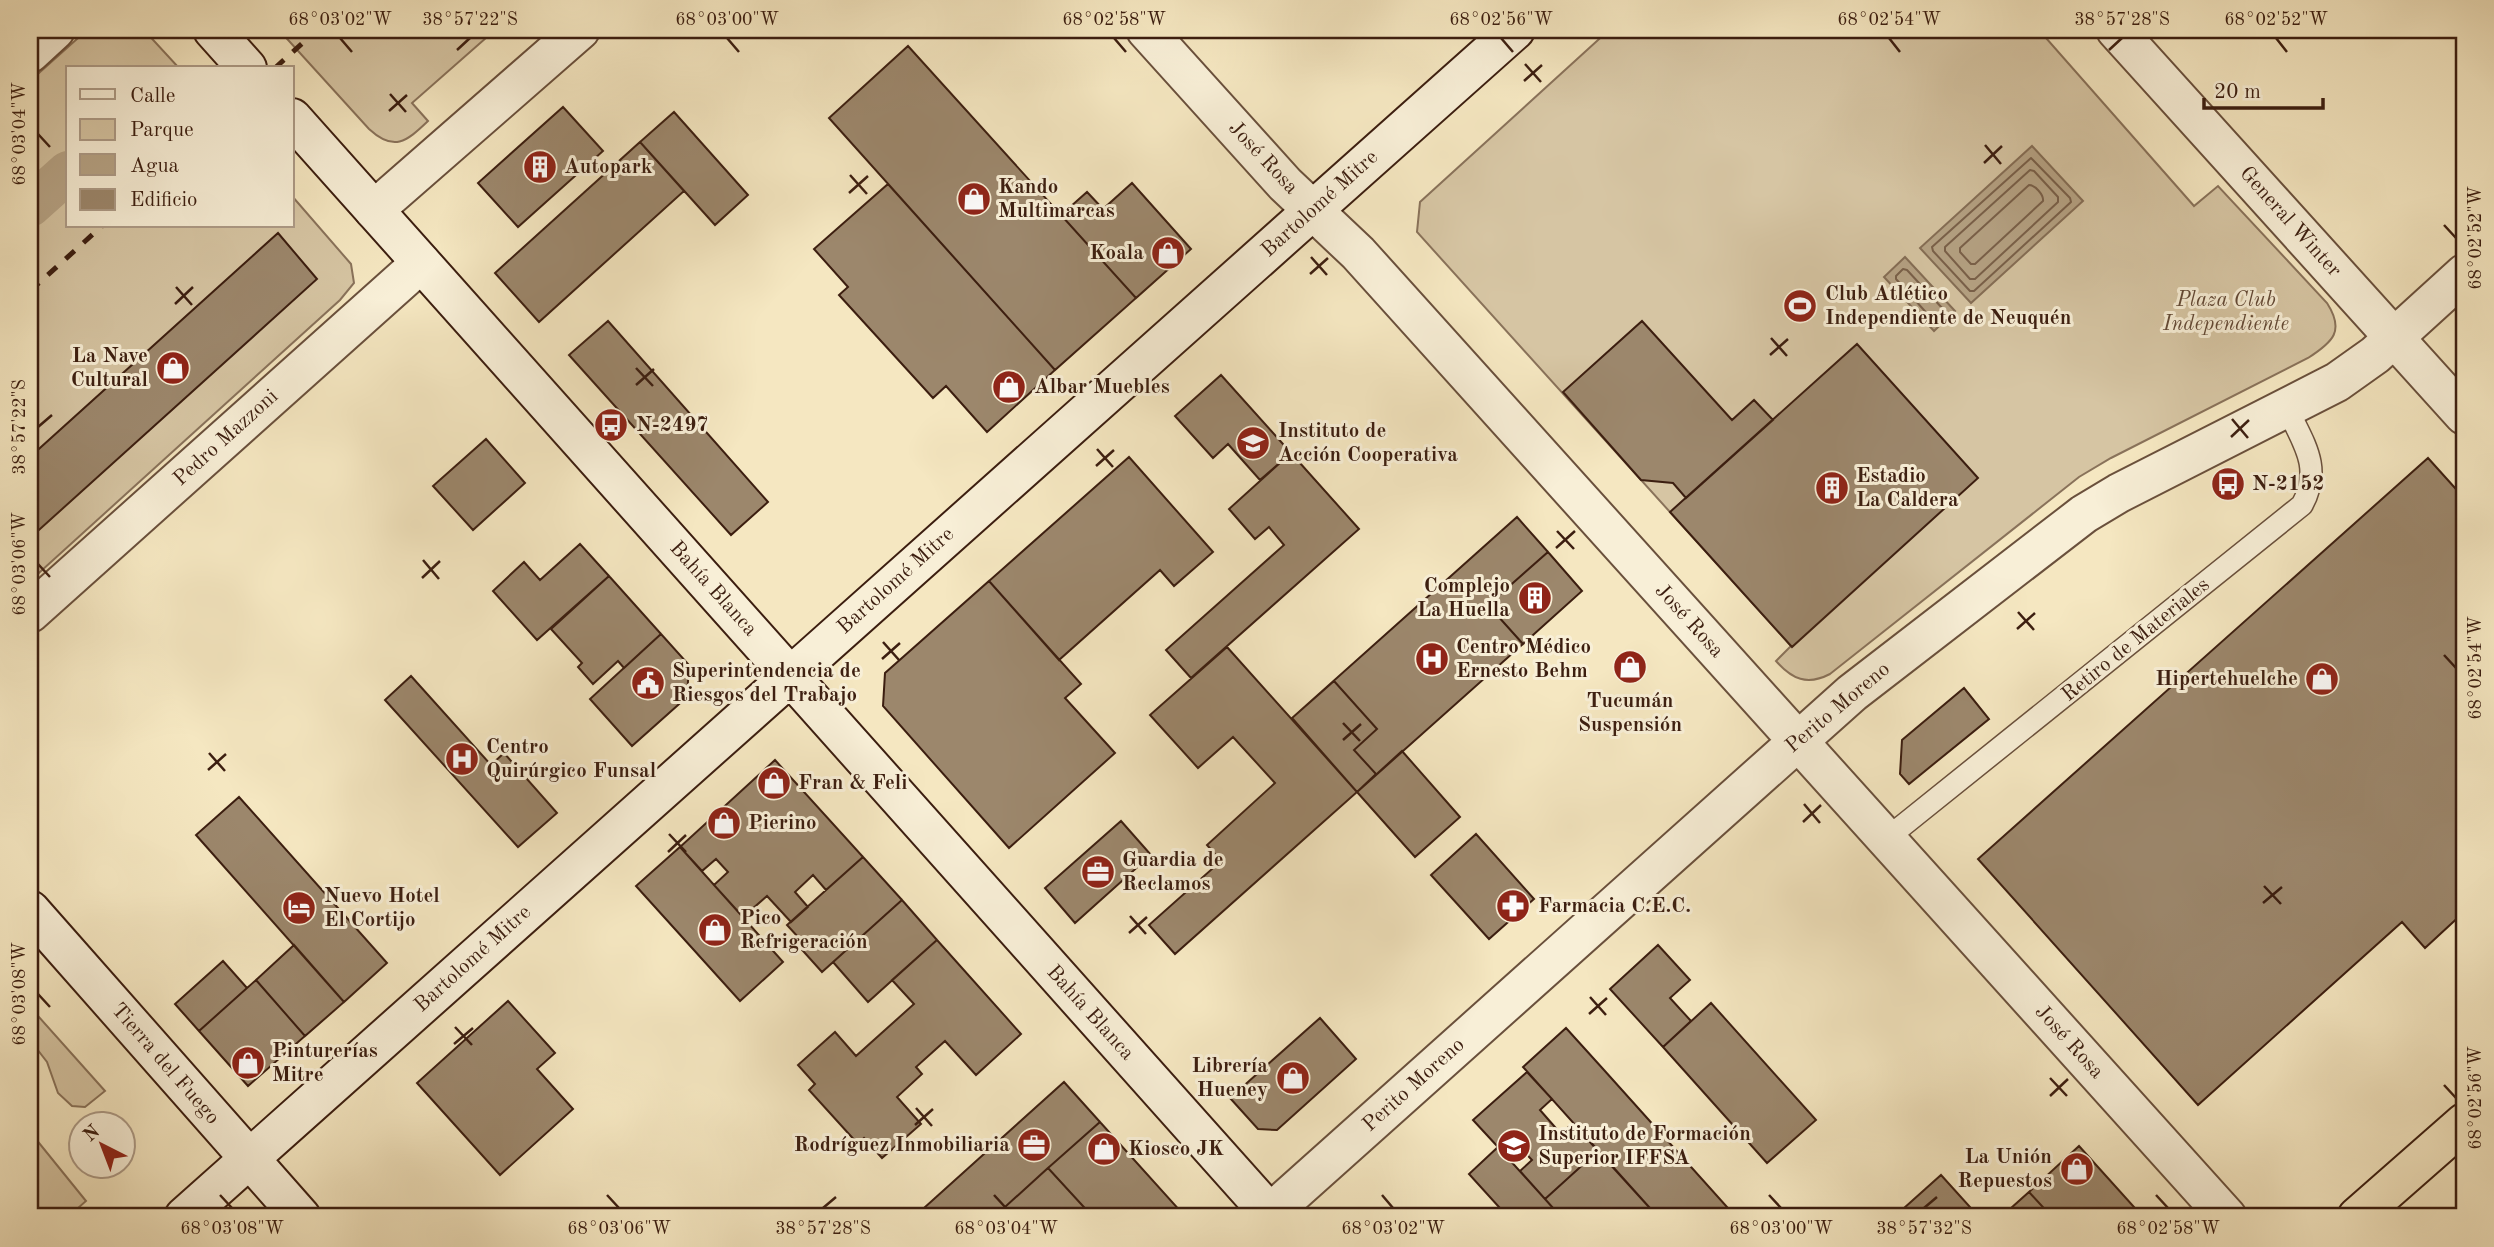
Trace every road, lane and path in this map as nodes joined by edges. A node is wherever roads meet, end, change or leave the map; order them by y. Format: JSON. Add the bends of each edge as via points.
{"nodes":[{"id":1,"x":55,"y":30,"type":"edge"},
{"id":2,"x":213,"y":30,"type":"edge"},
{"id":3,"x":580,"y":30,"type":"edge"},
{"id":4,"x":1146,"y":30,"type":"edge"},
{"id":5,"x":1515,"y":30,"type":"edge"},
{"id":6,"x":2116,"y":30,"type":"edge"},
{"id":7,"x":30,"y":53,"type":"edge"},
{"id":8,"x":245,"y":66,"type":"edge"},
{"id":9,"x":294,"y":120,"type":"edge"},
{"id":10,"x":374,"y":210,"type":"junction"},
{"id":11,"x":1313,"y":210,"type":"junction"},
{"id":12,"x":421,"y":263,"type":"junction"},
{"id":13,"x":2464,"y":274,"type":"edge"},
{"id":14,"x":2394,"y":337,"type":"junction"},
{"id":15,"x":2287,"y":408,"type":"junction"},
{"id":16,"x":2464,"y":415,"type":"edge"},
{"id":17,"x":30,"y":613,"type":"edge"},
{"id":18,"x":790,"y":677,"type":"junction"},
{"id":19,"x":1798,"y":741,"type":"junction"},
{"id":20,"x":1886,"y":839,"type":"junction"},
{"id":21,"x":30,"y":910,"type":"edge"},
{"id":22,"x":2464,"y":1123,"type":"edge"},
{"id":23,"x":248,"y":1159,"type":"junction"},
{"id":24,"x":1270,"y":1216,"type":"edge"},
{"id":25,"x":184,"y":1217,"type":"edge"},
{"id":26,"x":301,"y":1217,"type":"edge"},
{"id":27,"x":2227,"y":1217,"type":"edge"},
{"id":28,"x":2357,"y":1217,"type":"edge"}],
"edges":[{"from":1,"to":7,"type":"street"},
{"from":2,"to":8,"type":"street"},
{"from":3,"to":10,"type":"street"},
{"from":4,"to":11,"type":"street","name":"José Rosa"},
{"from":5,"to":11,"type":"street","name":"Bartolomé Mitre"},
{"from":6,"to":14,"type":"street","name":"General Winter"},
{"from":9,"to":10,"type":"street","name":"Bahía Blanca"},
{"from":10,"to":12,"type":"street","name":"Bahía Blanca"},
{"from":11,"to":18,"type":"street","name":"Bartolomé Mitre"},
{"from":11,"to":19,"type":"street","name":"José Rosa","via":[[1368,264]]},
{"from":12,"to":17,"type":"street","name":"Pedro Mazzoni"},
{"from":12,"to":18,"type":"street","name":"Bahía Blanca"},
{"from":13,"to":14,"type":"street","name":"Perito Moreno"},
{"from":14,"to":15,"type":"street","name":"Perito Moreno","via":[[2357,369]]},
{"from":14,"to":16,"type":"street","name":"General Winter"},
{"from":15,"to":19,"type":"street","name":"Perito Moreno","via":[[2084,514],[1852,693]]},
{"from":15,"to":20,"type":"lane","name":"Retiro de Materiales","via":[[2312,474],[2302,505]]},
{"from":18,"to":23,"type":"street","name":"Bartolomé Mitre"},
{"from":18,"to":24,"type":"street","name":"Bahía Blanca"},
{"from":19,"to":20,"type":"street","name":"José Rosa"},
{"from":19,"to":24,"type":"street","name":"Perito Moreno"},
{"from":20,"to":27,"type":"street","name":"José Rosa"},
{"from":21,"to":23,"type":"street","name":"Tierra del Fuego"},
{"from":22,"to":28,"type":"highway"},
{"from":23,"to":25,"type":"street","name":"Bartolomé Mitre"},
{"from":23,"to":26,"type":"street","name":"Tierra del Fuego"}]}
